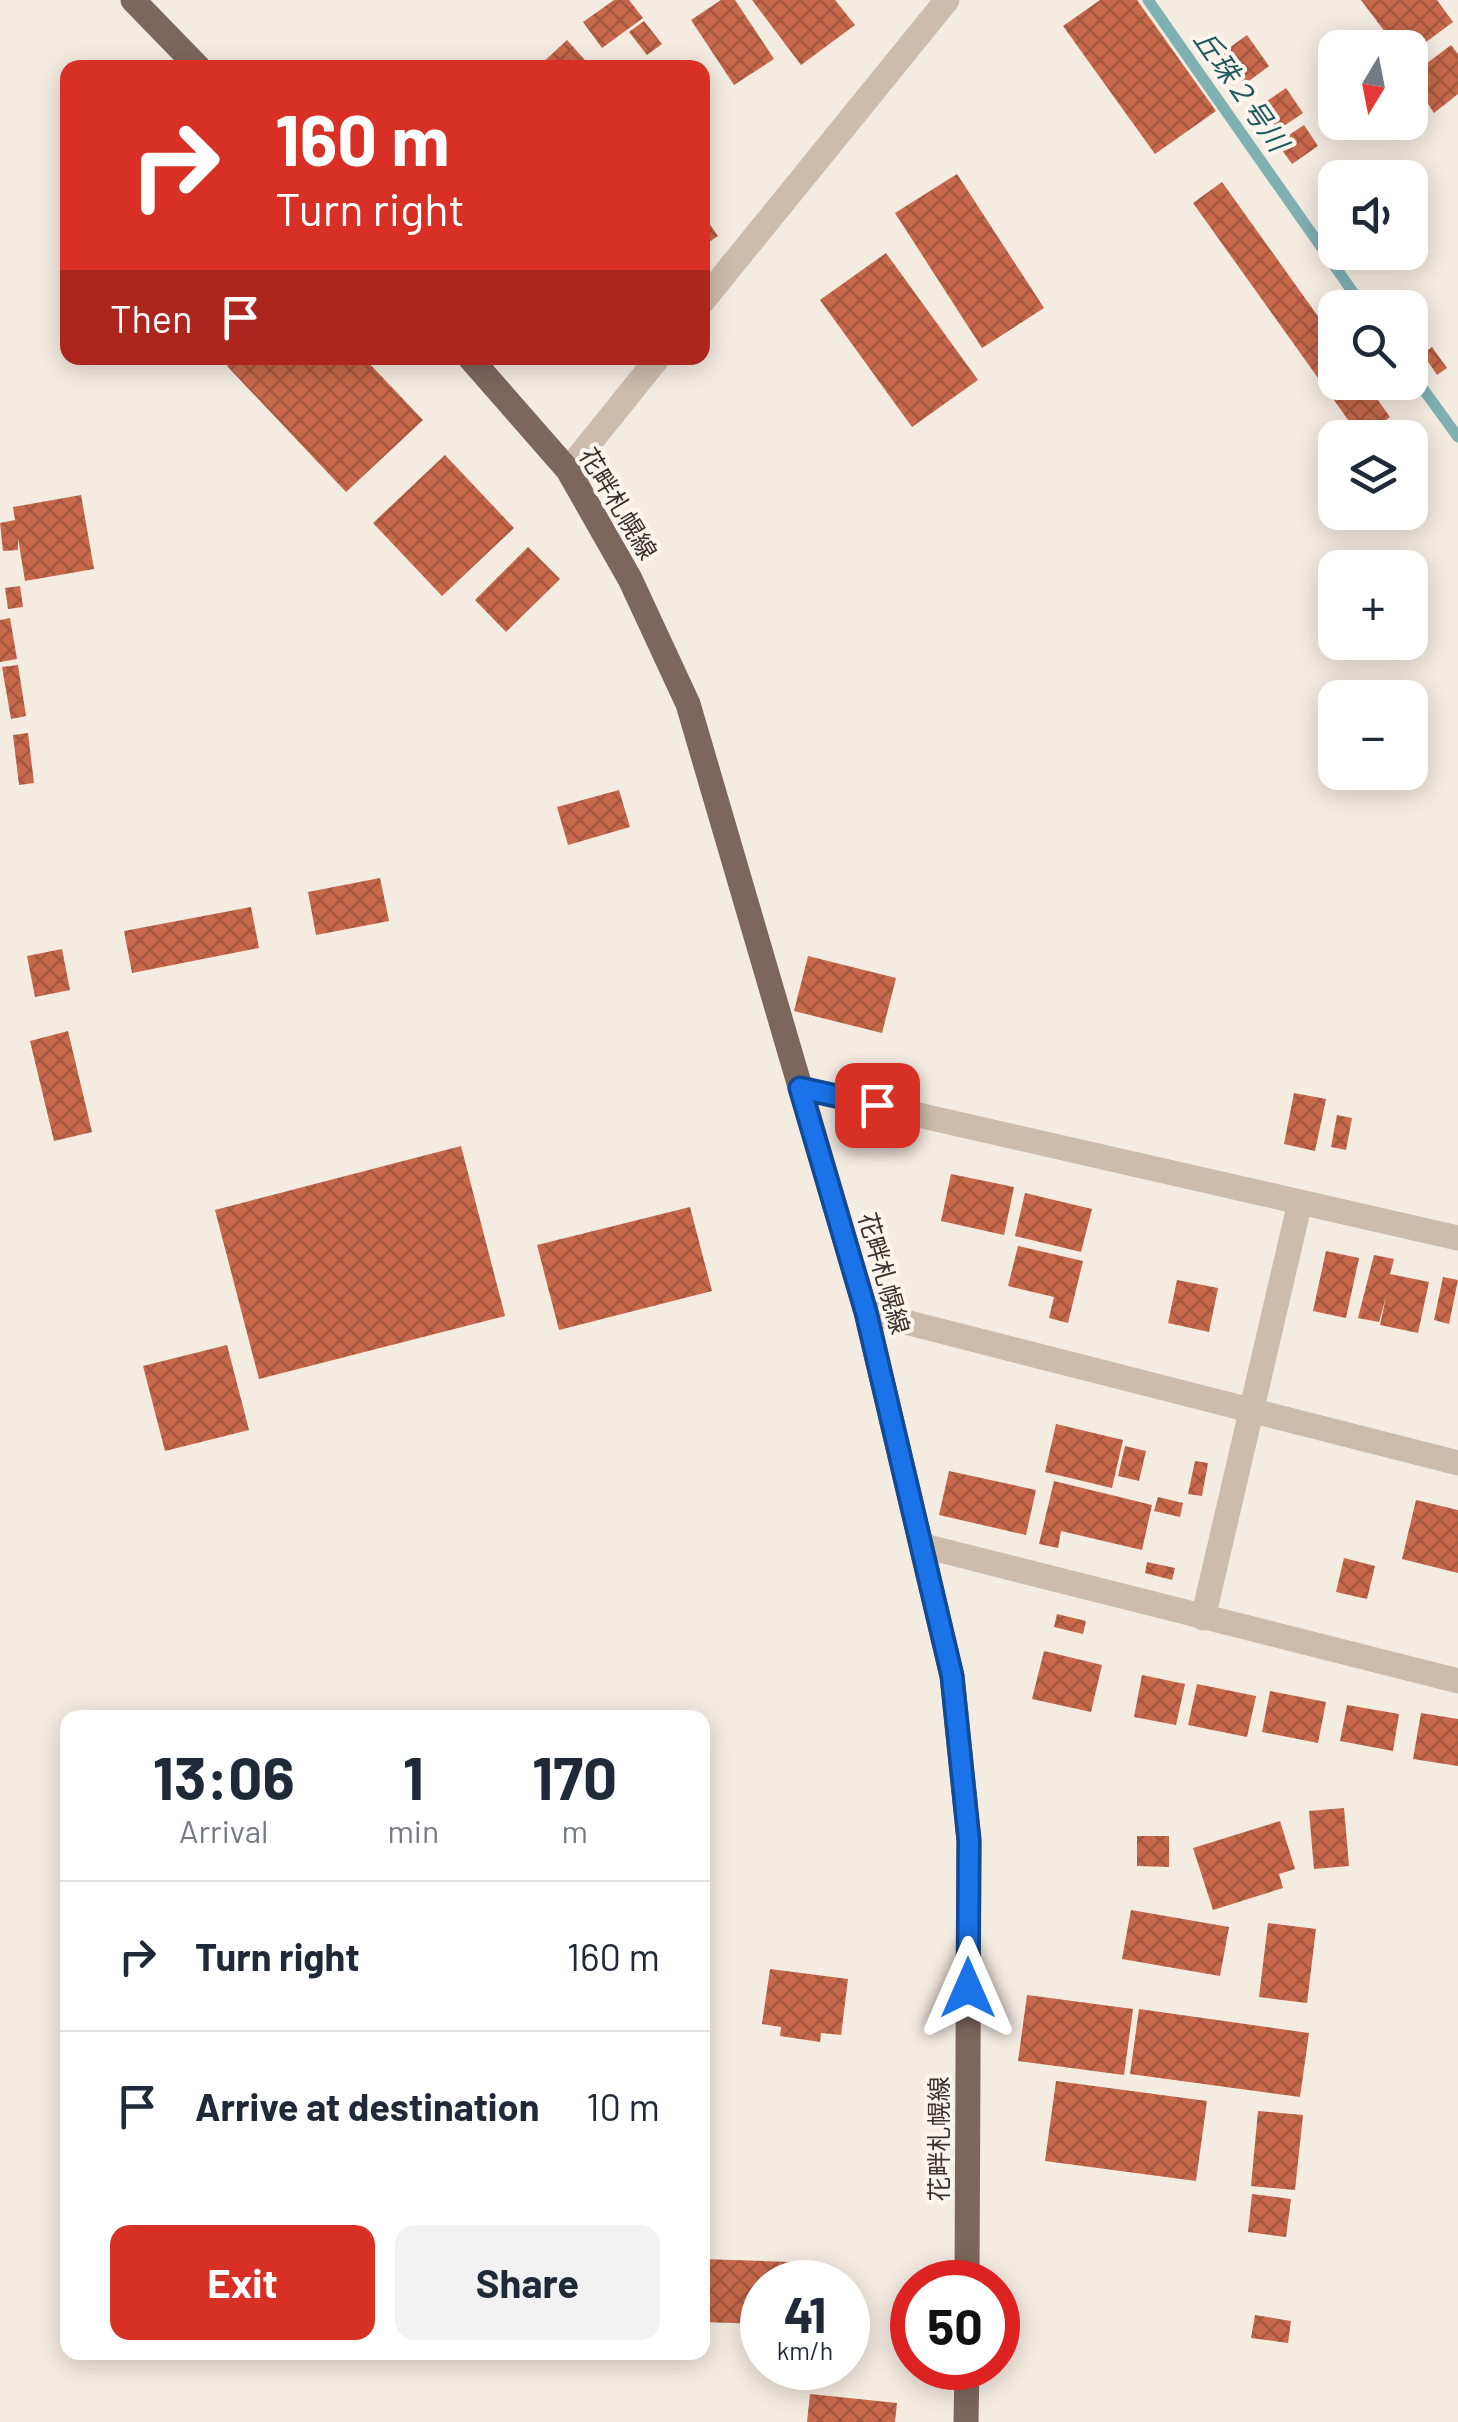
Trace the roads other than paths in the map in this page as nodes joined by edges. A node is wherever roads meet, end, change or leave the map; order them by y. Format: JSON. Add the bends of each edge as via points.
{"nodes":[{"id":1,"x":134,"y":0,"type":"edge"},
{"id":2,"x":947,"y":0,"type":"edge"},
{"id":3,"x":191,"y":60,"type":"edge"},
{"id":4,"x":710,"y":292,"type":"edge"},
{"id":5,"x":476,"y":365,"type":"edge"},
{"id":6,"x":652,"y":365,"type":"edge"},
{"id":7,"x":568,"y":470,"type":"junction"},
{"id":8,"x":800,"y":1088,"type":"junction"},
{"id":9,"x":1300,"y":1202,"type":"junction"},
{"id":10,"x":1458,"y":1238,"type":"edge"},
{"id":11,"x":866,"y":1312,"type":"junction"},
{"id":12,"x":1252,"y":1413,"type":"junction"},
{"id":13,"x":1458,"y":1463,"type":"edge"},
{"id":14,"x":924,"y":1546,"type":"junction"},
{"id":15,"x":1203,"y":1618,"type":"junction"},
{"id":16,"x":1458,"y":1681,"type":"edge"},
{"id":17,"x":967,"y":2260,"type":"edge"},
{"id":18,"x":966,"y":2390,"type":"edge"},
{"id":19,"x":966,"y":2422,"type":"edge"}],
"edges":[{"from":1,"to":3,"type":"main road"},
{"from":2,"to":4,"type":"street"},
{"from":5,"to":7,"type":"main road","name":"花畔札幌線"},
{"from":6,"to":7,"type":"street"},
{"from":7,"to":8,"type":"main road","name":"花畔札幌線","via":[[630,579],[688,704]]},
{"from":8,"to":9,"type":"street"},
{"from":8,"to":11,"type":"main road","name":"花畔札幌線"},
{"from":9,"to":10,"type":"street"},
{"from":9,"to":12,"type":"street"},
{"from":11,"to":12,"type":"street"},
{"from":11,"to":14,"type":"main road","name":"花畔札幌線"},
{"from":12,"to":13,"type":"street"},
{"from":12,"to":15,"type":"street"},
{"from":14,"to":15,"type":"street"},
{"from":14,"to":17,"type":"main road","name":"花畔札幌線","via":[[952,1676],[969,1840]]},
{"from":15,"to":16,"type":"street"},
{"from":18,"to":19,"type":"main road"}]}
